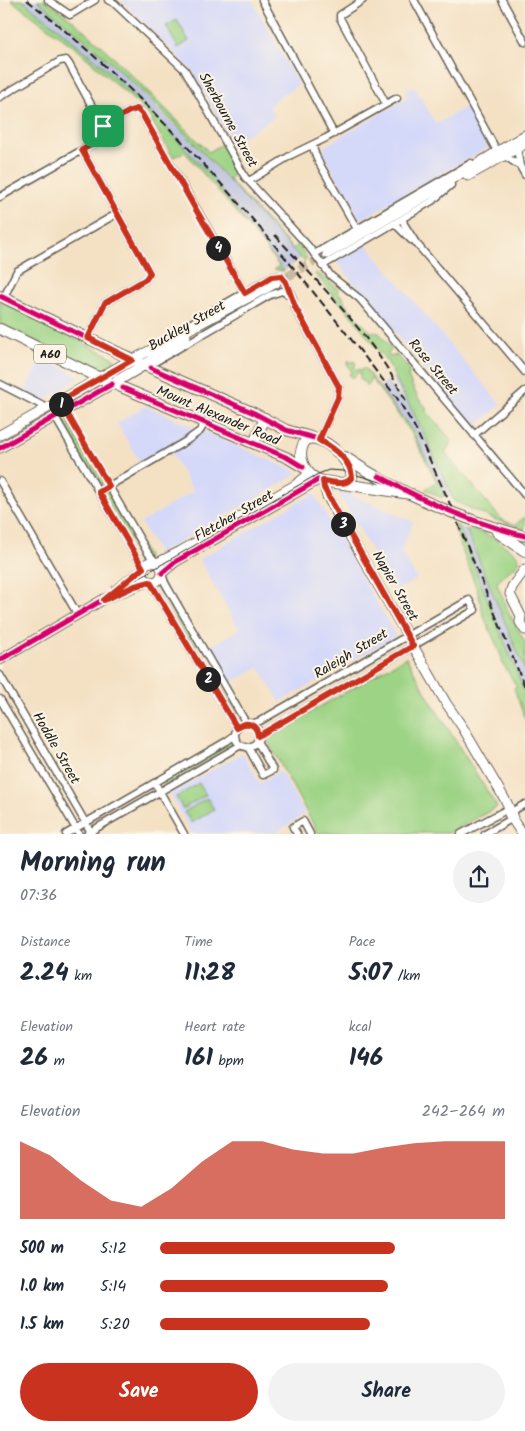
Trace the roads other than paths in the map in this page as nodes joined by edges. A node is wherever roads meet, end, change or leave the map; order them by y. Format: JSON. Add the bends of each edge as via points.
{"nodes":[{"id":1,"x":48,"y":0,"type":"edge"},
{"id":2,"x":96,"y":0,"type":"edge"},
{"id":3,"x":262,"y":0,"type":"edge"},
{"id":4,"x":364,"y":0,"type":"edge"},
{"id":5,"x":414,"y":0,"type":"edge"},
{"id":6,"x":502,"y":0,"type":"edge"},
{"id":7,"x":112,"y":1,"type":"edge"},
{"id":8,"x":525,"y":42,"type":"edge"},
{"id":9,"x":0,"y":97,"type":"edge"},
{"id":10,"x":397,"y":98,"type":"dead end"},
{"id":11,"x":386,"y":104,"type":"junction"},
{"id":12,"x":103,"y":126,"type":"junction"},
{"id":13,"x":334,"y":134,"type":"junction"},
{"id":14,"x":525,"y":135,"type":"edge"},
{"id":15,"x":312,"y":145,"type":"junction"},
{"id":16,"x":521,"y":146,"type":"edge"},
{"id":17,"x":82,"y":150,"type":"junction"},
{"id":18,"x":501,"y":153,"type":"junction"},
{"id":19,"x":478,"y":163,"type":"junction"},
{"id":20,"x":520,"y":166,"type":"junction"},
{"id":21,"x":525,"y":175,"type":"edge"},
{"id":22,"x":248,"y":181,"type":"junction"},
{"id":23,"x":451,"y":185,"type":"junction"},
{"id":24,"x":434,"y":191,"type":"junction"},
{"id":25,"x":0,"y":197,"type":"edge"},
{"id":26,"x":118,"y":213,"type":"junction"},
{"id":27,"x":403,"y":218,"type":"junction"},
{"id":28,"x":394,"y":224,"type":"junction"},
{"id":29,"x":357,"y":230,"type":"junction"},
{"id":30,"x":416,"y":243,"type":"junction"},
{"id":31,"x":327,"y":254,"type":"tunnel mouth"},
{"id":32,"x":316,"y":257,"type":"junction"},
{"id":33,"x":322,"y":266,"type":"junction"},
{"id":34,"x":276,"y":283,"type":"tunnel mouth"},
{"id":35,"x":245,"y":293,"type":"junction"},
{"id":36,"x":2,"y":296,"type":"edge"},
{"id":37,"x":291,"y":296,"type":"junction"},
{"id":38,"x":218,"y":315,"type":"junction"},
{"id":39,"x":0,"y":329,"type":"edge"},
{"id":40,"x":88,"y":338,"type":"junction"},
{"id":41,"x":166,"y":341,"type":"junction"},
{"id":42,"x":132,"y":360,"type":"junction"},
{"id":43,"x":144,"y":365,"type":"junction"},
{"id":44,"x":525,"y":372,"type":"edge"},
{"id":45,"x":100,"y":378,"type":"junction"},
{"id":46,"x":0,"y":384,"type":"edge"},
{"id":47,"x":112,"y":384,"type":"junction"},
{"id":48,"x":525,"y":392,"type":"edge"},
{"id":49,"x":60,"y":401,"type":"junction"},
{"id":50,"x":47,"y":408,"type":"junction"},
{"id":51,"x":65,"y":411,"type":"junction"},
{"id":52,"x":55,"y":416,"type":"junction"},
{"id":53,"x":265,"y":418,"type":"junction"},
{"id":54,"x":205,"y":423,"type":"junction"},
{"id":55,"x":0,"y":435,"type":"edge"},
{"id":56,"x":474,"y":435,"type":"junction"},
{"id":57,"x":318,"y":439,"type":"junction"},
{"id":58,"x":254,"y":443,"type":"junction"},
{"id":59,"x":0,"y":448,"type":"edge"},
{"id":60,"x":334,"y":449,"type":"junction"},
{"id":61,"x":306,"y":470,"type":"junction"},
{"id":62,"x":0,"y":481,"type":"edge"},
{"id":63,"x":320,"y":481,"type":"junction"},
{"id":64,"x":342,"y":484,"type":"junction"},
{"id":65,"x":109,"y":486,"type":"junction"},
{"id":66,"x":99,"y":492,"type":"junction"},
{"id":67,"x":411,"y":494,"type":"junction"},
{"id":68,"x":525,"y":495,"type":"edge"},
{"id":69,"x":490,"y":527,"type":"junction"},
{"id":70,"x":525,"y":536,"type":"edge"},
{"id":71,"x":525,"y":551,"type":"edge"},
{"id":72,"x":156,"y":562,"type":"junction"},
{"id":73,"x":143,"y":569,"type":"junction"},
{"id":74,"x":525,"y":569,"type":"edge"},
{"id":75,"x":162,"y":574,"type":"junction"},
{"id":76,"x":149,"y":581,"type":"junction"},
{"id":77,"x":104,"y":600,"type":"junction"},
{"id":78,"x":78,"y":615,"type":"junction"},
{"id":79,"x":523,"y":617,"type":"edge"},
{"id":80,"x":525,"y":630,"type":"edge"},
{"id":81,"x":407,"y":636,"type":"junction"},
{"id":82,"x":413,"y":646,"type":"junction"},
{"id":83,"x":0,"y":660,"type":"edge"},
{"id":84,"x":0,"y":675,"type":"edge"},
{"id":85,"x":0,"y":698,"type":"edge"},
{"id":86,"x":249,"y":724,"type":"junction"},
{"id":87,"x":236,"y":732,"type":"junction"},
{"id":88,"x":258,"y":738,"type":"junction"},
{"id":89,"x":244,"y":746,"type":"junction"},
{"id":90,"x":155,"y":783,"type":"junction"},
{"id":91,"x":160,"y":792,"type":"junction"},
{"id":92,"x":525,"y":804,"type":"edge"},
{"id":93,"x":509,"y":812,"type":"junction"},
{"id":94,"x":86,"y":823,"type":"junction"},
{"id":95,"x":77,"y":831,"type":"edge"},
{"id":96,"x":90,"y":833,"type":"edge"},
{"id":97,"x":66,"y":834,"type":"edge"},
{"id":98,"x":184,"y":834,"type":"edge"},
{"id":99,"x":296,"y":834,"type":"edge"},
{"id":100,"x":310,"y":834,"type":"edge"},
{"id":101,"x":461,"y":834,"type":"edge"},
{"id":102,"x":485,"y":834,"type":"edge"},
{"id":103,"x":522,"y":834,"type":"edge"}],
"edges":[{"from":1,"to":2,"type":"street","via":[[70,15]]},
{"from":3,"to":13,"type":"street"},
{"from":4,"to":11,"type":"street","via":[[346,10],[340,18]]},
{"from":5,"to":18,"type":"street"},
{"from":6,"to":8,"type":"street"},
{"from":7,"to":22,"type":"street","name":"Sherbourne Street","via":[[186,70]]},
{"from":9,"to":12,"type":"street","via":[[66,60]]},
{"from":10,"to":11,"type":"street"},
{"from":11,"to":13,"type":"street"},
{"from":12,"to":17,"type":"street","via":[[106,135]]},
{"from":12,"to":35,"type":"street","via":[[130,111],[137,109],[142,114]]},
{"from":13,"to":15,"type":"street"},
{"from":14,"to":18,"type":"street"},
{"from":15,"to":22,"type":"street"},
{"from":15,"to":29,"type":"street"},
{"from":16,"to":18,"type":"street"},
{"from":16,"to":20,"type":"street"},
{"from":17,"to":25,"type":"street"},
{"from":17,"to":26,"type":"street"},
{"from":18,"to":19,"type":"street"},
{"from":18,"to":20,"type":"street"},
{"from":18,"to":23,"type":"street"},
{"from":19,"to":24,"type":"street"},
{"from":19,"to":29,"type":"street","via":[[468,164]]},
{"from":20,"to":21,"type":"street"},
{"from":22,"to":32,"type":"street","name":"Sherbourne Street"},
{"from":23,"to":24,"type":"street"},
{"from":23,"to":27,"type":"street","via":[[435,200]]},
{"from":24,"to":31,"type":"street"},
{"from":26,"to":36,"type":"street","via":[[17,271]]},
{"from":26,"to":40,"type":"street","via":[[149,270],[149,276],[105,303]]},
{"from":27,"to":28,"type":"street"},
{"from":27,"to":30,"type":"street"},
{"from":28,"to":30,"type":"street"},
{"from":28,"to":33,"type":"street"},
{"from":29,"to":32,"type":"street"},
{"from":30,"to":44,"type":"street"},
{"from":32,"to":33,"type":"street","name":"Rose Street"},
{"from":33,"to":56,"type":"street","name":"Rose Street","via":[[360,299]]},
{"from":34,"to":38,"type":"street","name":"Buckley Street"},
{"from":35,"to":37,"type":"street","name":"Buckley Street","via":[[278,276],[285,280]]},
{"from":35,"to":41,"type":"street","name":"Buckley Street"},
{"from":36,"to":40,"type":"main road","name":"Mount Alexander Road","number":"A60"},
{"from":37,"to":43,"type":"street","name":"Buckley Street","via":[[282,291],[275,293],[157,361]]},
{"from":37,"to":57,"type":"street","via":[[339,387],[338,398]]},
{"from":38,"to":41,"type":"street","name":"Buckley Street"},
{"from":38,"to":43,"type":"street","name":"Buckley Street"},
{"from":39,"to":45,"type":"main road","name":"Mount Alexander Road","number":"A60"},
{"from":40,"to":42,"type":"main road","name":"Mount Alexander Road","number":"A60"},
{"from":41,"to":42,"type":"street","name":"Buckley Street"},
{"from":42,"to":43,"type":"main road","name":"Mount Alexander Road","number":"A60"},
{"from":42,"to":45,"type":"main road","name":"Buckley Street"},
{"from":43,"to":47,"type":"main road","name":"Buckley Street"},
{"from":43,"to":53,"type":"main road","name":"Mount Alexander Road","number":"A60"},
{"from":45,"to":47,"type":"main road","name":"Mount Alexander Road","number":"A60"},
{"from":45,"to":49,"type":"street","name":"Buckley Street"},
{"from":46,"to":50,"type":"street"},
{"from":47,"to":51,"type":"street","name":"Buckley Street"},
{"from":47,"to":54,"type":"main road","name":"Mount Alexander Road","number":"A60"},
{"from":48,"to":56,"type":"street"},
{"from":49,"to":50,"type":"street","name":"Buckley Street"},
{"from":49,"to":51,"type":"street"},
{"from":50,"to":52,"type":"street"},
{"from":50,"to":55,"type":"street","name":"Buckley Street"},
{"from":51,"to":52,"type":"street","name":"Buckley Street"},
{"from":51,"to":65,"type":"street"},
{"from":52,"to":59,"type":"street","name":"Buckley Street"},
{"from":52,"to":66,"type":"street"},
{"from":53,"to":57,"type":"main road","name":"Mount Alexander Road","number":"A60","via":[[286,430]]},
{"from":53,"to":58,"type":"main road"},
{"from":54,"to":58,"type":"main road","name":"Mount Alexander Road","number":"A60"},
{"from":54,"to":65,"type":"street","via":[[186,441]]},
{"from":56,"to":68,"type":"street","name":"Rose Street"},
{"from":57,"to":60,"type":"main road","number":"A60"},
{"from":57,"to":61,"type":"main road","via":[[310,438],[303,444],[301,452]]},
{"from":58,"to":61,"type":"main road","name":"Mount Alexander Road","number":"A60","via":[[291,459]]},
{"from":60,"to":64,"type":"main road","number":"A60","via":[[352,472],[350,481]]},
{"from":60,"to":67,"type":"main road","number":"A60"},
{"from":61,"to":63,"type":"main road","number":"A60"},
{"from":61,"to":72,"type":"street","name":"Fletcher Street","via":[[297,484]]},
{"from":62,"to":78,"type":"street"},
{"from":63,"to":64,"type":"main road","number":"A60"},
{"from":63,"to":75,"type":"street","name":"Fletcher Street","via":[[175,562]]},
{"from":63,"to":81,"type":"street","name":"Napier Street"},
{"from":64,"to":67,"type":"main road","number":"A60"},
{"from":65,"to":66,"type":"street"},
{"from":65,"to":72,"type":"street"},
{"from":66,"to":73,"type":"street"},
{"from":67,"to":69,"type":"main road","number":"A60"},
{"from":69,"to":70,"type":"main road","number":"A60"},
{"from":69,"to":71,"type":"main road","number":"A60"},
{"from":72,"to":73,"type":"street","via":[[148,563]]},
{"from":72,"to":75,"type":"street"},
{"from":73,"to":76,"type":"street","via":[[144,577]]},
{"from":73,"to":77,"type":"street"},
{"from":74,"to":79,"type":"street","via":[[510,592]]},
{"from":75,"to":76,"type":"street","via":[[158,580]]},
{"from":75,"to":86,"type":"street"},
{"from":76,"to":77,"type":"street"},
{"from":76,"to":87,"type":"street"},
{"from":77,"to":78,"type":"street"},
{"from":78,"to":83,"type":"street"},
{"from":79,"to":80,"type":"street","via":[[520,622]]},
{"from":81,"to":82,"type":"street","name":"Napier Street"},
{"from":81,"to":82,"type":"street","name":"Raleigh Street","via":[[469,600],[475,610]]},
{"from":81,"to":86,"type":"street","name":"Raleigh Street","via":[[260,721]]},
{"from":82,"to":88,"type":"street","name":"Raleigh Street"},
{"from":82,"to":93,"type":"street","name":"Napier Street"},
{"from":84,"to":94,"type":"street","name":"Hoddle Street"},
{"from":85,"to":95,"type":"street","name":"Hoddle Street"},
{"from":86,"to":87,"type":"street"},
{"from":86,"to":88,"type":"street","via":[[257,728]]},
{"from":87,"to":89,"type":"street","via":[[236,741]]},
{"from":87,"to":90,"type":"street","via":[[227,741]]},
{"from":88,"to":89,"type":"street","via":[[252,746]]},
{"from":88,"to":89,"type":"street","via":[[273,770],[263,775]]},
{"from":89,"to":91,"type":"street"},
{"from":90,"to":91,"type":"street"},
{"from":90,"to":94,"type":"street"},
{"from":91,"to":96,"type":"street"},
{"from":91,"to":98,"type":"street"},
{"from":92,"to":93,"type":"street"},
{"from":93,"to":101,"type":"street"},
{"from":93,"to":102,"type":"street"},
{"from":93,"to":103,"type":"street","name":"Napier Street"},
{"from":94,"to":95,"type":"street"},
{"from":94,"to":96,"type":"street","name":"Hoddle Street"},
{"from":95,"to":97,"type":"street"},
{"from":99,"to":100,"type":"street","via":[[293,827],[303,821]]}]}
